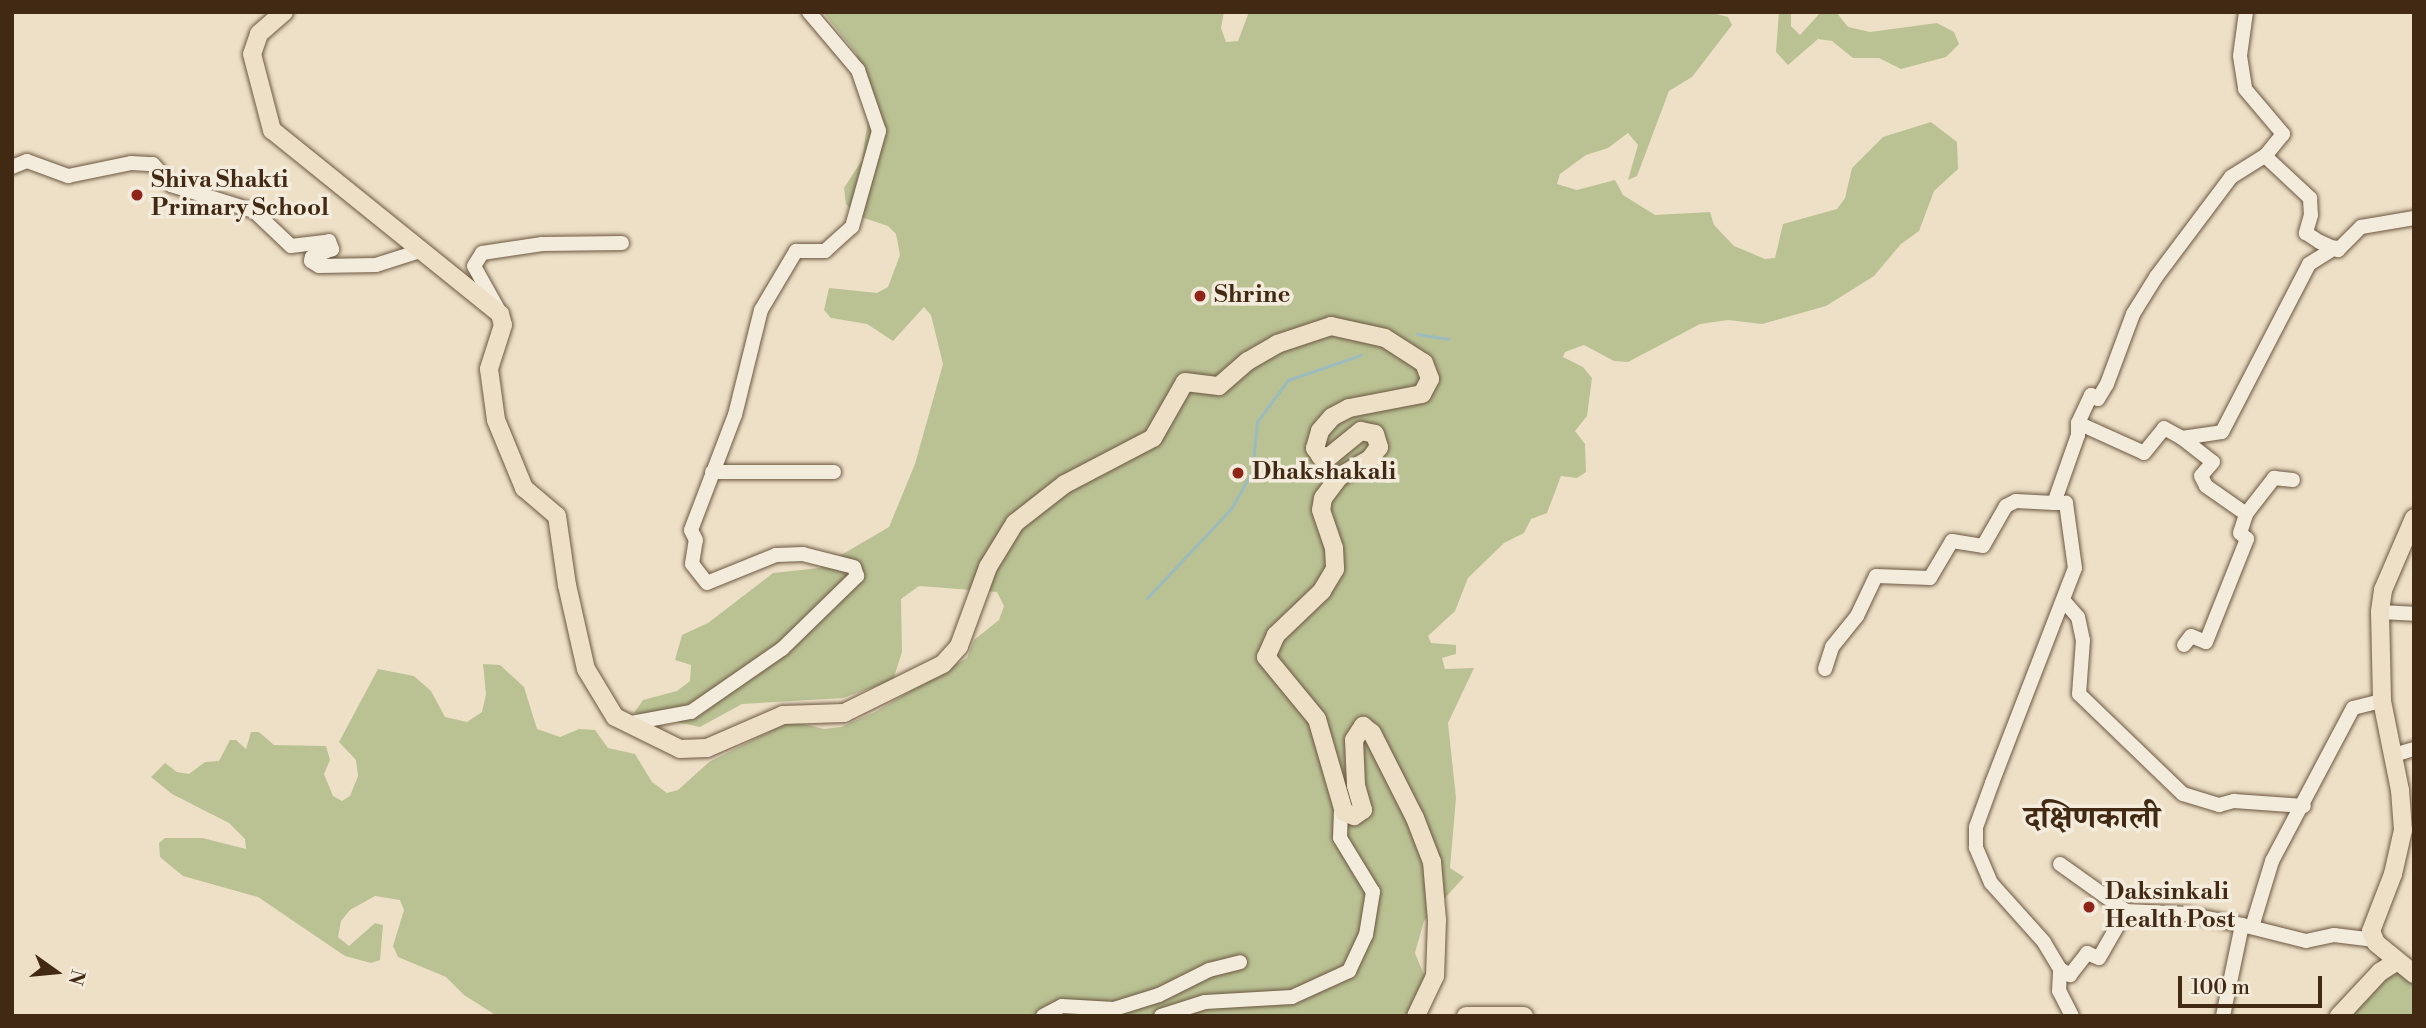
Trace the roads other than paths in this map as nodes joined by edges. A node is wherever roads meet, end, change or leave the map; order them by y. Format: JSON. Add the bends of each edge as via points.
{"nodes":[{"id":1,"x":284,"y":12,"type":"edge"},
{"id":2,"x":809,"y":12,"type":"edge"},
{"id":3,"x":2246,"y":12,"type":"edge"},
{"id":4,"x":2265,"y":156,"type":"junction"},
{"id":5,"x":12,"y":167,"type":"edge"},
{"id":6,"x":2414,"y":218,"type":"edge"},
{"id":7,"x":622,"y":243,"type":"dead end"},
{"id":8,"x":2335,"y":248,"type":"junction"},
{"id":9,"x":423,"y":250,"type":"junction"},
{"id":10,"x":500,"y":314,"type":"junction"},
{"id":11,"x":2078,"y":423,"type":"junction"},
{"id":12,"x":2182,"y":438,"type":"junction"},
{"id":13,"x":712,"y":472,"type":"junction"},
{"id":14,"x":834,"y":472,"type":"dead end"},
{"id":15,"x":2293,"y":480,"type":"dead end"},
{"id":16,"x":2054,"y":503,"type":"junction"},
{"id":17,"x":2246,"y":514,"type":"junction"},
{"id":18,"x":2414,"y":518,"type":"edge"},
{"id":19,"x":2064,"y":601,"type":"junction"},
{"id":20,"x":2380,"y":612,"type":"junction"},
{"id":21,"x":2414,"y":614,"type":"edge"},
{"id":22,"x":2184,"y":645,"type":"dead end"},
{"id":23,"x":1825,"y":668,"type":"dead end"},
{"id":24,"x":2382,"y":701,"type":"junction"},
{"id":25,"x":623,"y":724,"type":"junction"},
{"id":26,"x":2414,"y":749,"type":"edge"},
{"id":27,"x":2394,"y":755,"type":"junction"},
{"id":28,"x":2304,"y":806,"type":"junction"},
{"id":29,"x":1341,"y":809,"type":"junction"},
{"id":30,"x":2060,"y":864,"type":"dead end"},
{"id":31,"x":2126,"y":911,"type":"junction"},
{"id":32,"x":2247,"y":926,"type":"junction"},
{"id":33,"x":2373,"y":940,"type":"junction"},
{"id":34,"x":1240,"y":962,"type":"dead end"},
{"id":35,"x":2396,"y":962,"type":"junction"},
{"id":36,"x":2060,"y":969,"type":"junction"},
{"id":37,"x":2414,"y":974,"type":"edge"},
{"id":38,"x":1043,"y":1016,"type":"edge"},
{"id":39,"x":1161,"y":1016,"type":"edge"},
{"id":40,"x":1416,"y":1016,"type":"edge"},
{"id":41,"x":1466,"y":1016,"type":"edge"},
{"id":42,"x":1524,"y":1016,"type":"edge"},
{"id":43,"x":2072,"y":1016,"type":"edge"},
{"id":44,"x":2223,"y":1016,"type":"edge"},
{"id":45,"x":2339,"y":1016,"type":"edge"}],
"edges":[{"from":1,"to":9,"type":"main road","via":[[259,34],[252,54],[272,130],[367,211]]},
{"from":2,"to":13,"type":"street","via":[[858,70],[879,131],[852,227],[825,251],[796,251],[761,310],[735,415]]},
{"from":3,"to":4,"type":"street","via":[[2240,55],[2245,89],[2283,134]]},
{"from":4,"to":8,"type":"street","via":[[2310,198],[2306,233]]},
{"from":4,"to":11,"type":"street","via":[[2231,177],[2156,277],[2133,314],[2107,384],[2098,399],[2091,395]]},
{"from":5,"to":9,"type":"street","via":[[27,161],[68,176],[131,163],[153,164],[171,186],[254,211],[291,247],[329,242],[332,249],[312,257],[319,266],[376,265]]},
{"from":6,"to":8,"type":"street","via":[[2361,227]]},
{"from":7,"to":10,"type":"street","via":[[542,244],[482,253],[474,266]]},
{"from":8,"to":12,"type":"street","via":[[2309,264],[2222,432]]},
{"from":9,"to":10,"type":"main road"},
{"from":10,"to":25,"type":"main road","via":[[503,325],[489,369],[496,420],[524,488],[557,516],[578,644],[598,694]]},
{"from":11,"to":12,"type":"street","via":[[2144,453],[2164,428]]},
{"from":11,"to":16,"type":"street"},
{"from":12,"to":17,"type":"street","via":[[2213,462],[2201,476],[2206,485]]},
{"from":13,"to":14,"type":"street"},
{"from":13,"to":25,"type":"street","via":[[691,530],[696,540],[692,564],[708,583],[776,555],[803,554],[854,567],[857,576],[782,649],[691,712]]},
{"from":15,"to":17,"type":"street","via":[[2274,478]]},
{"from":16,"to":19,"type":"street","via":[[2066,503],[2075,568]]},
{"from":16,"to":23,"type":"street","via":[[2016,501],[2006,506],[1983,546],[1952,541],[1930,578],[1876,576],[1857,616],[1832,647]]},
{"from":17,"to":22,"type":"street","via":[[2240,533],[2246,539],[2206,642],[2191,636]]},
{"from":18,"to":20,"type":"main road","via":[[2383,590]]},
{"from":19,"to":28,"type":"street","via":[[2078,617],[2083,640],[2079,694],[2183,794],[2220,805]]},
{"from":19,"to":36,"type":"street","via":[[1976,827],[1976,847],[2001,898],[2045,942]]},
{"from":20,"to":21,"type":"street"},
{"from":20,"to":24,"type":"main road"},
{"from":24,"to":27,"type":"main road"},
{"from":24,"to":28,"type":"street","via":[[2353,708]]},
{"from":25,"to":29,"type":"main road","via":[[680,749],[700,750],[783,715],[845,713],[930,674],[959,646],[988,568],[1028,511],[1065,484],[1153,438],[1185,382],[1219,386],[1277,344],[1321,328],[1350,327],[1402,347],[1424,363],[1430,379],[1417,396],[1349,408],[1332,417],[1320,431],[1315,448],[1321,457],[1330,456],[1362,431],[1375,433],[1379,447],[1370,459],[1339,477],[1323,498],[1321,510],[1334,548],[1335,569],[1322,591],[1276,635],[1266,653],[1268,665],[1317,719]]},
{"from":26,"to":27,"type":"street"},
{"from":27,"to":33,"type":"main road","via":[[2403,830],[2393,874],[2371,926]]},
{"from":28,"to":32,"type":"street","via":[[2272,861]]},
{"from":29,"to":39,"type":"street","via":[[1340,838],[1373,892],[1366,935],[1349,971],[1292,997],[1205,1002]]},
{"from":29,"to":40,"type":"main road","via":[[1354,816],[1363,810],[1356,785],[1354,740],[1358,728],[1365,726],[1410,807],[1432,862],[1436,972]]},
{"from":30,"to":31,"type":"street"},
{"from":31,"to":32,"type":"street","via":[[2187,914]]},
{"from":31,"to":36,"type":"street","via":[[2099,958],[2087,953],[2070,975]]},
{"from":32,"to":33,"type":"street","via":[[2306,941],[2334,935]]},
{"from":32,"to":44,"type":"street"},
{"from":33,"to":35,"type":"main road"},
{"from":34,"to":38,"type":"street","via":[[1114,1009],[1062,1006]]},
{"from":35,"to":37,"type":"main road"},
{"from":35,"to":45,"type":"main road","via":[[2380,972]]},
{"from":36,"to":43,"type":"street","via":[[2059,991]]},
{"from":41,"to":42,"type":"main road"}]}
